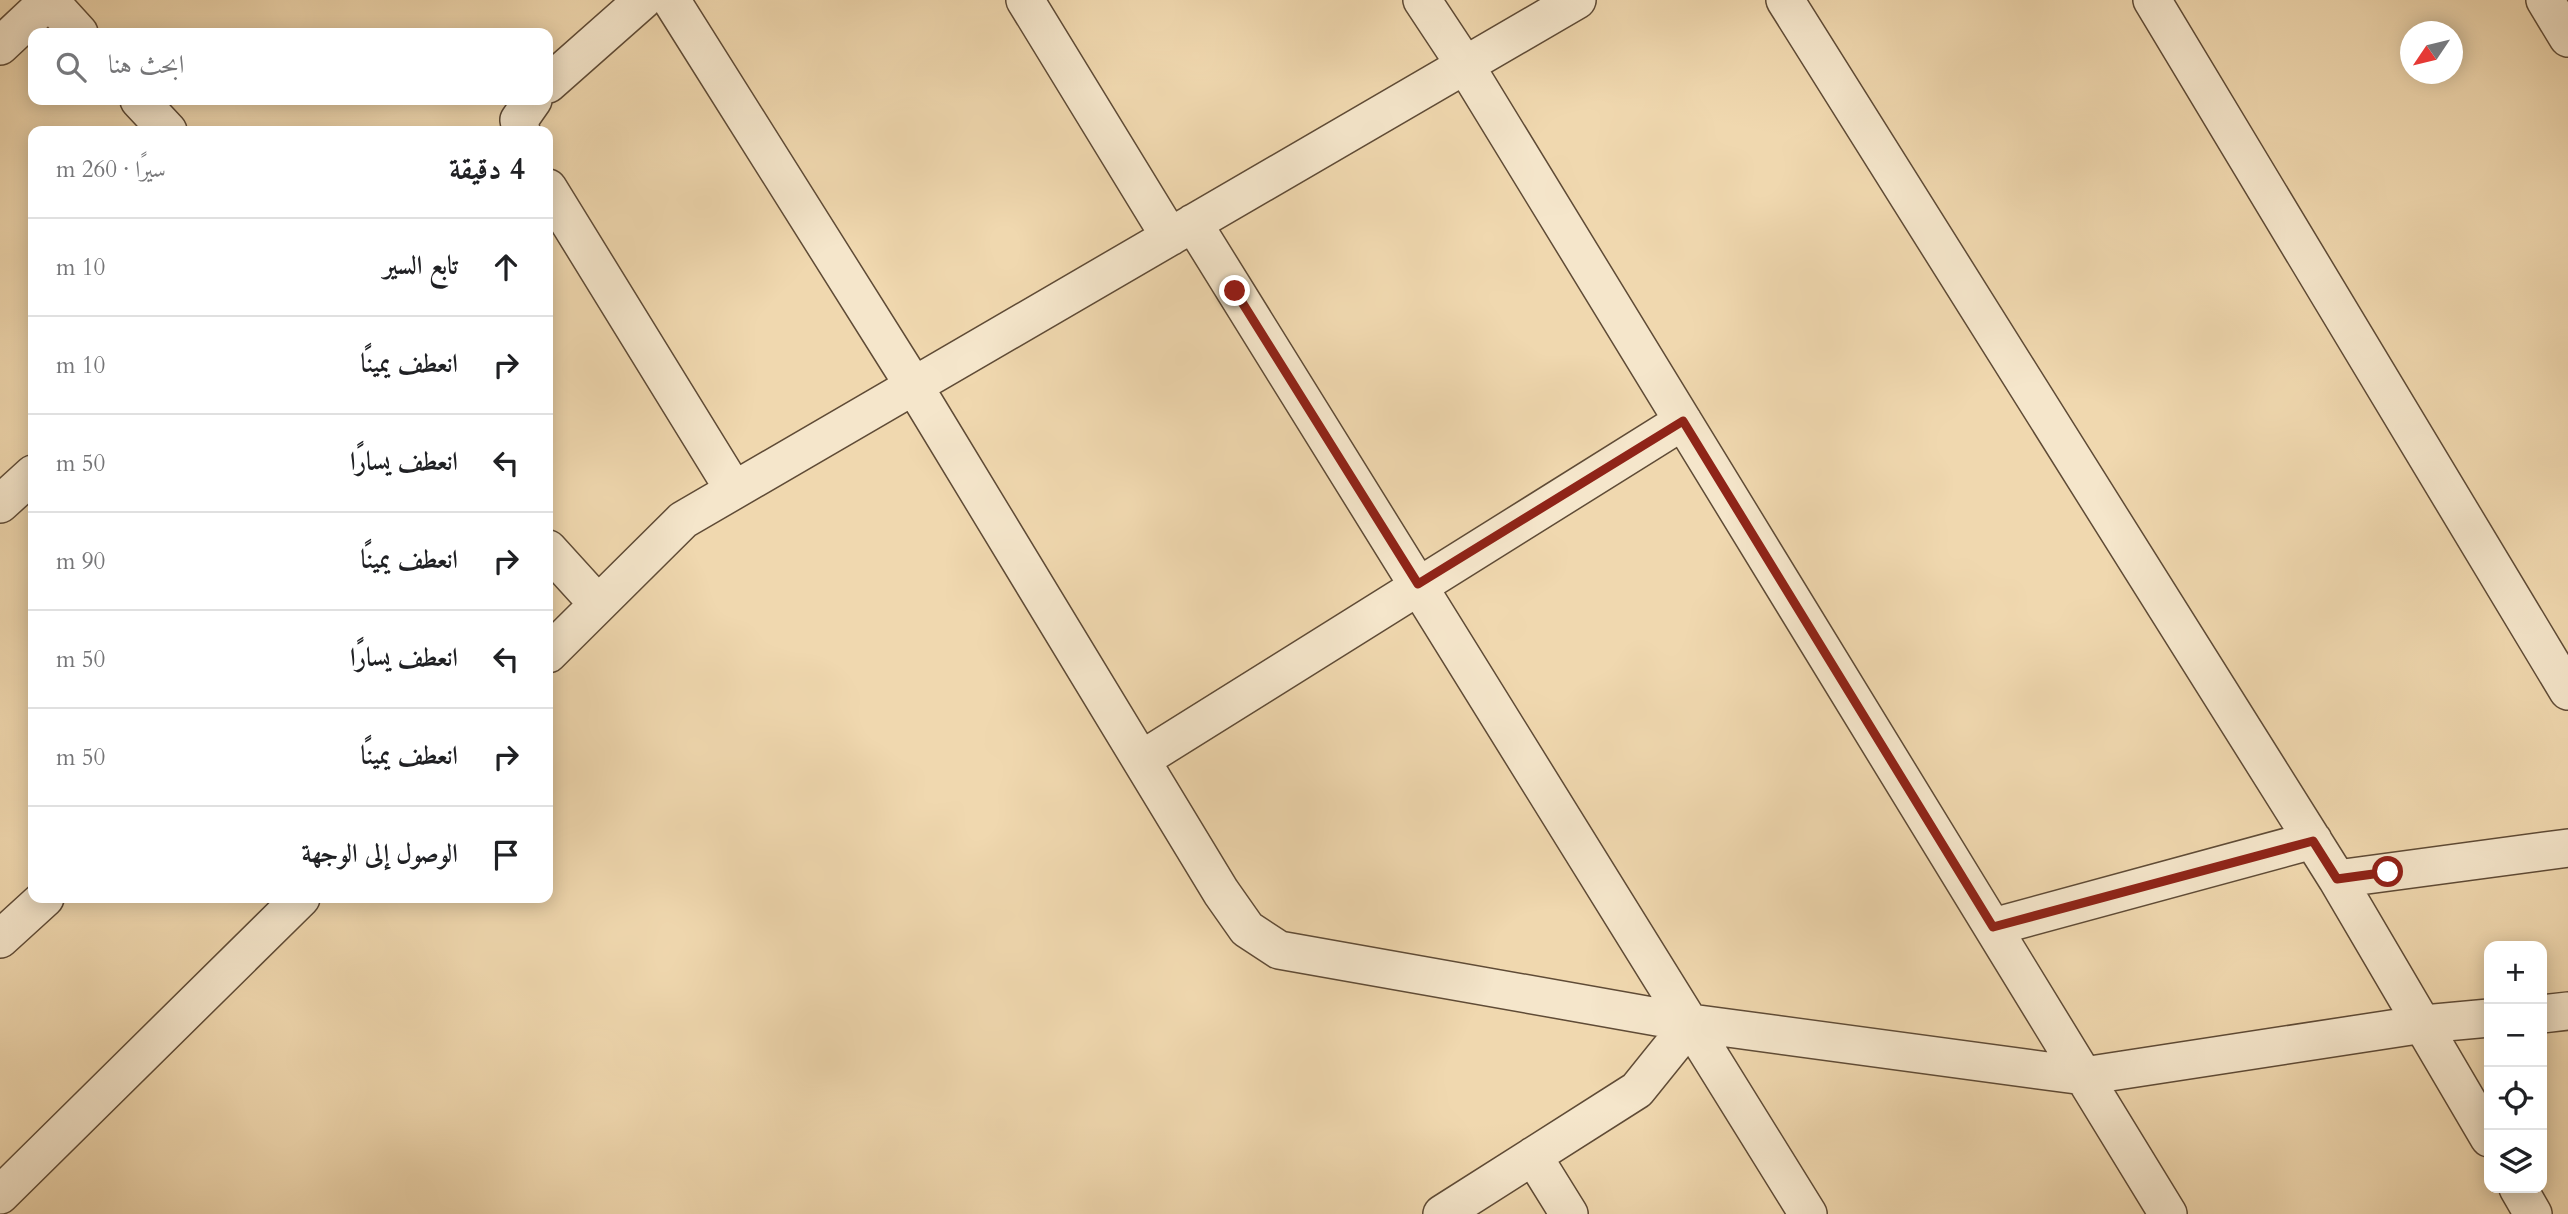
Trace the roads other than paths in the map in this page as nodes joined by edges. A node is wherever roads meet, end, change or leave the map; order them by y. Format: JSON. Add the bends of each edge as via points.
{"nodes":[{"id":1,"x":49,"y":0,"type":"edge"},
{"id":2,"x":643,"y":0,"type":"edge"},
{"id":3,"x":671,"y":0,"type":"edge"},
{"id":4,"x":1025,"y":0,"type":"edge"},
{"id":5,"x":1422,"y":0,"type":"edge"},
{"id":6,"x":1786,"y":0,"type":"edge"},
{"id":7,"x":2152,"y":0,"type":"edge"},
{"id":8,"x":2545,"y":0,"type":"edge"},
{"id":9,"x":1572,"y":1,"type":"edge"},
{"id":10,"x":74,"y":28,"type":"edge"},
{"id":11,"x":2568,"y":37,"type":"edge"},
{"id":12,"x":0,"y":46,"type":"edge"},
{"id":13,"x":1465,"y":65,"type":"junction"},
{"id":14,"x":553,"y":80,"type":"edge"},
{"id":15,"x":144,"y":105,"type":"edge"},
{"id":16,"x":530,"y":105,"type":"edge"},
{"id":17,"x":163,"y":126,"type":"edge"},
{"id":18,"x":520,"y":126,"type":"edge"},
{"id":19,"x":553,"y":196,"type":"edge"},
{"id":20,"x":1182,"y":230,"type":"junction"},
{"id":21,"x":914,"y":386,"type":"junction"},
{"id":22,"x":1683,"y":421,"type":"junction"},
{"id":23,"x":28,"y":479,"type":"edge"},
{"id":24,"x":734,"y":490,"type":"junction"},
{"id":25,"x":0,"y":504,"type":"edge"},
{"id":26,"x":553,"y":554,"type":"edge"},
{"id":27,"x":1418,"y":584,"type":"junction"},
{"id":28,"x":598,"y":604,"type":"junction"},
{"id":29,"x":553,"y":649,"type":"edge"},
{"id":30,"x":2568,"y":691,"type":"edge"},
{"id":31,"x":1142,"y":760,"type":"junction"},
{"id":32,"x":2313,"y":841,"type":"junction"},
{"id":33,"x":2568,"y":848,"type":"edge"},
{"id":34,"x":2337,"y":879,"type":"junction"},
{"id":35,"x":40,"y":903,"type":"edge"},
{"id":36,"x":296,"y":903,"type":"edge"},
{"id":37,"x":1993,"y":927,"type":"junction"},
{"id":38,"x":0,"y":939,"type":"edge"},
{"id":39,"x":2568,"y":1012,"type":"edge"},
{"id":40,"x":2547,"y":1014,"type":"edge"},
{"id":41,"x":2484,"y":1018,"type":"edge"},
{"id":42,"x":1691,"y":1023,"type":"junction"},
{"id":43,"x":2424,"y":1024,"type":"junction"},
{"id":44,"x":2084,"y":1076,"type":"junction"},
{"id":45,"x":2484,"y":1130,"type":"edge"},
{"id":46,"x":1534,"y":1156,"type":"junction"},
{"id":47,"x":2521,"y":1193,"type":"edge"},
{"id":48,"x":0,"y":1195,"type":"edge"},
{"id":49,"x":1442,"y":1214,"type":"edge"},
{"id":50,"x":1569,"y":1214,"type":"edge"},
{"id":51,"x":1808,"y":1214,"type":"edge"},
{"id":52,"x":2168,"y":1214,"type":"edge"},
{"id":53,"x":2533,"y":1214,"type":"edge"}],
"edges":[{"from":1,"to":10,"type":"street"},
{"from":1,"to":12,"type":"street"},
{"from":2,"to":14,"type":"street"},
{"from":3,"to":21,"type":"street"},
{"from":4,"to":20,"type":"street"},
{"from":5,"to":13,"type":"street"},
{"from":6,"to":32,"type":"street"},
{"from":7,"to":30,"type":"street"},
{"from":8,"to":11,"type":"street"},
{"from":9,"to":13,"type":"street"},
{"from":13,"to":20,"type":"street"},
{"from":13,"to":22,"type":"street"},
{"from":15,"to":17,"type":"street"},
{"from":16,"to":18,"type":"street"},
{"from":19,"to":24,"type":"street"},
{"from":20,"to":21,"type":"street"},
{"from":20,"to":27,"type":"street"},
{"from":21,"to":24,"type":"street"},
{"from":21,"to":31,"type":"street"},
{"from":22,"to":27,"type":"street"},
{"from":22,"to":37,"type":"street"},
{"from":23,"to":25,"type":"street"},
{"from":24,"to":28,"type":"street","via":[[683,520]]},
{"from":26,"to":28,"type":"street"},
{"from":27,"to":31,"type":"street"},
{"from":27,"to":42,"type":"street"},
{"from":28,"to":29,"type":"street"},
{"from":31,"to":42,"type":"street","via":[[1247,929],[1279,950]]},
{"from":32,"to":34,"type":"street"},
{"from":32,"to":37,"type":"street"},
{"from":33,"to":34,"type":"street"},
{"from":34,"to":43,"type":"street"},
{"from":35,"to":38,"type":"street"},
{"from":36,"to":48,"type":"street"},
{"from":37,"to":44,"type":"street"},
{"from":39,"to":40,"type":"street"},
{"from":41,"to":43,"type":"street"},
{"from":42,"to":44,"type":"street"},
{"from":42,"to":46,"type":"street","via":[[1637,1090]]},
{"from":42,"to":51,"type":"street"},
{"from":43,"to":44,"type":"street"},
{"from":43,"to":45,"type":"street"},
{"from":44,"to":52,"type":"street"},
{"from":46,"to":49,"type":"street"},
{"from":46,"to":50,"type":"street"},
{"from":47,"to":53,"type":"street"}]}
